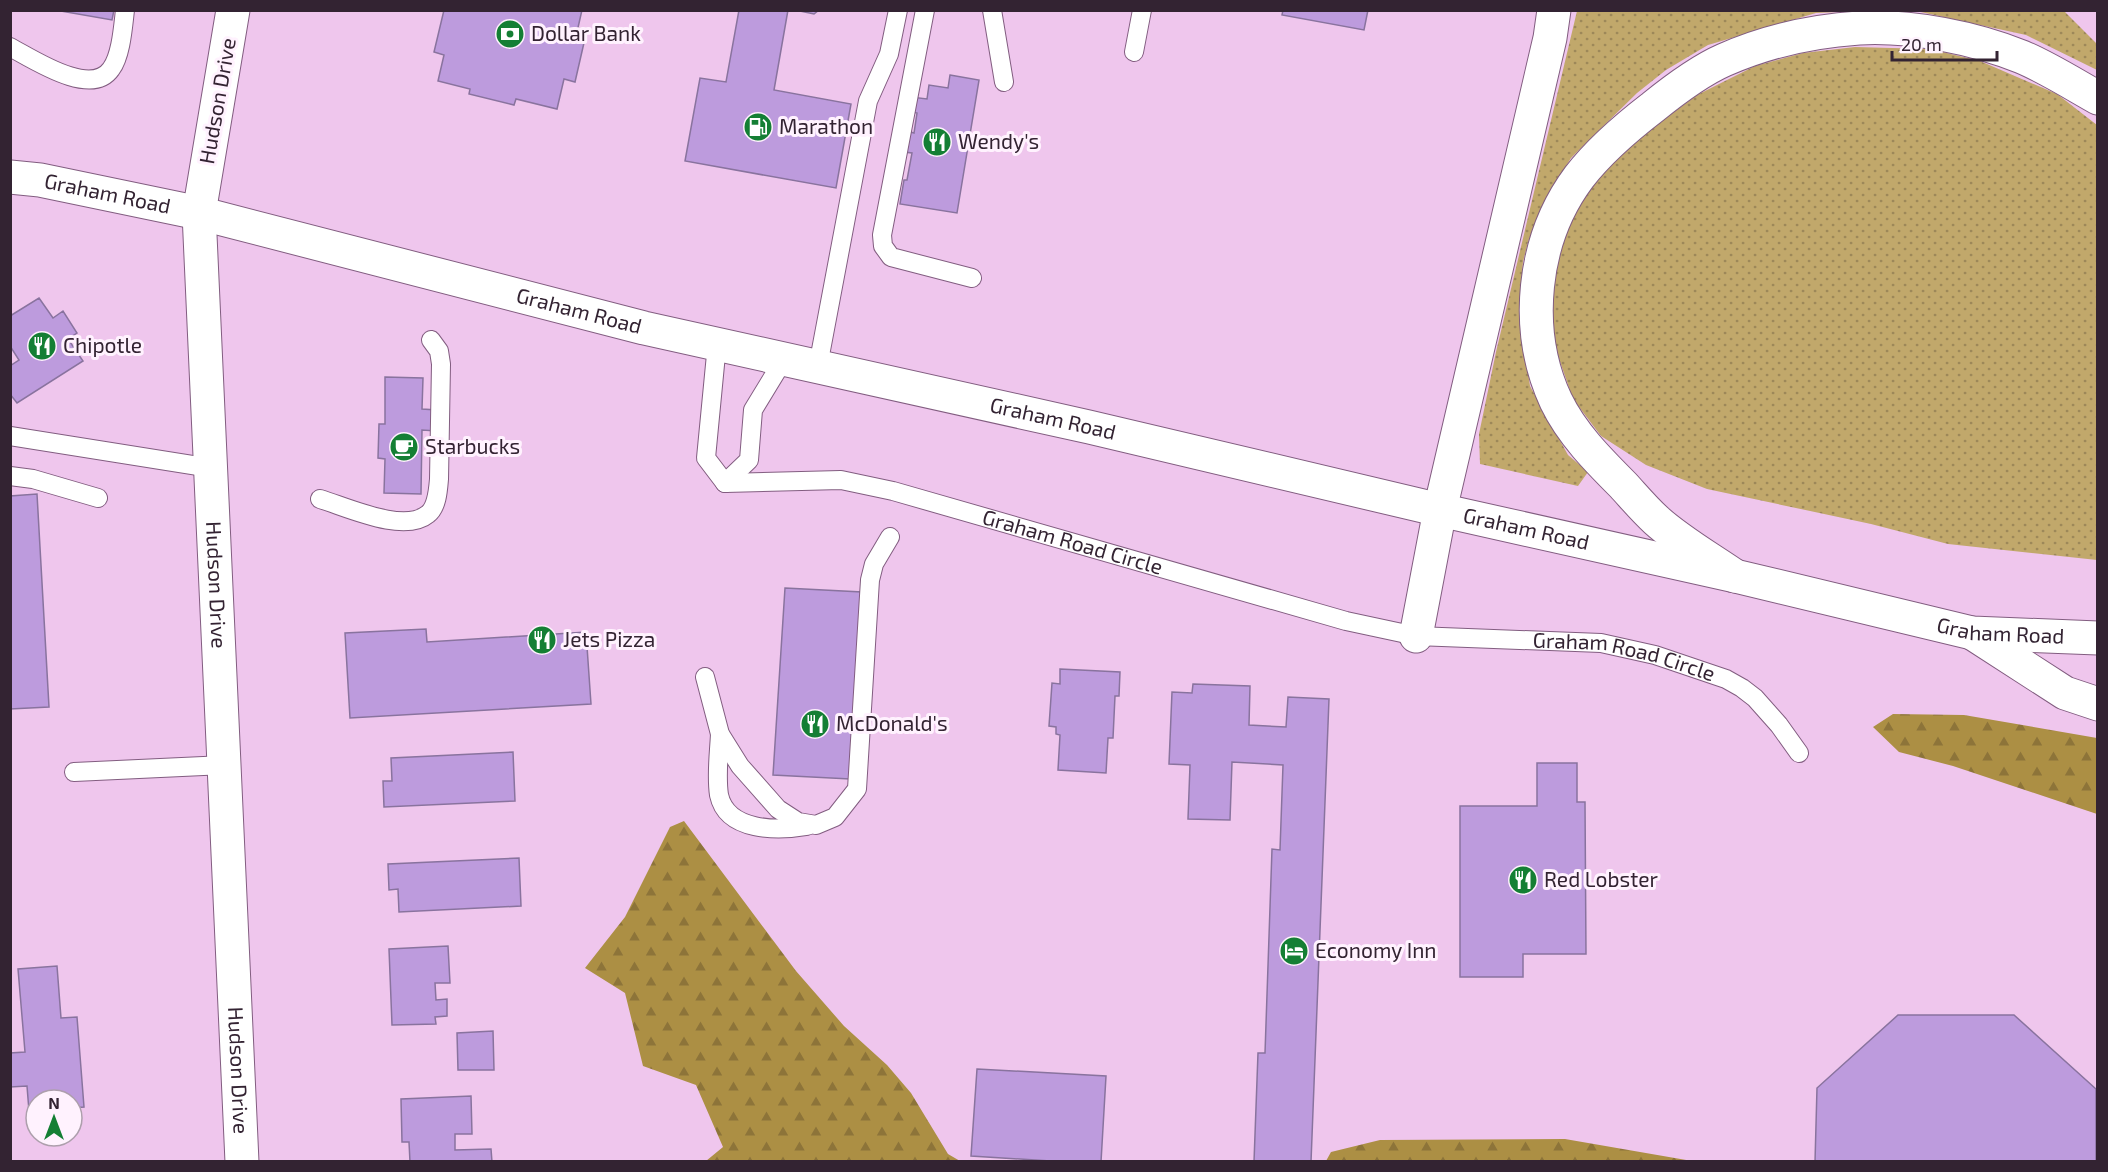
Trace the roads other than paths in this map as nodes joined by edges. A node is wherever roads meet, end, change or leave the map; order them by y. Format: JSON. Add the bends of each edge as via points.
{"nodes":[{"id":1,"x":125,"y":10,"type":"edge"},
{"id":2,"x":233,"y":10,"type":"edge"},
{"id":3,"x":898,"y":10,"type":"edge"},
{"id":4,"x":925,"y":10,"type":"edge"},
{"id":5,"x":992,"y":10,"type":"edge"},
{"id":6,"x":1142,"y":10,"type":"edge"},
{"id":7,"x":1554,"y":10,"type":"edge"},
{"id":8,"x":10,"y":47,"type":"edge"},
{"id":9,"x":1134,"y":52,"type":"dead end"},
{"id":10,"x":1004,"y":82,"type":"dead end"},
{"id":11,"x":2097,"y":98,"type":"edge"},
{"id":12,"x":10,"y":177,"type":"edge"},
{"id":13,"x":199,"y":213,"type":"junction"},
{"id":14,"x":972,"y":279,"type":"dead end"},
{"id":15,"x":431,"y":340,"type":"dead end"},
{"id":16,"x":717,"y":344,"type":"junction"},
{"id":17,"x":784,"y":359,"type":"junction"},
{"id":18,"x":818,"y":366,"type":"junction"},
{"id":19,"x":10,"y":436,"type":"edge"},
{"id":20,"x":211,"y":468,"type":"junction"},
{"id":21,"x":10,"y":476,"type":"edge"},
{"id":22,"x":724,"y":483,"type":"junction"},
{"id":23,"x":98,"y":498,"type":"dead end"},
{"id":24,"x":320,"y":499,"type":"dead end"},
{"id":25,"x":1440,"y":510,"type":"junction"},
{"id":26,"x":890,"y":537,"type":"dead end"},
{"id":27,"x":1735,"y":576,"type":"junction"},
{"id":28,"x":1972,"y":633,"type":"junction"},
{"id":29,"x":1416,"y":636,"type":"junction"},
{"id":30,"x":2097,"y":638,"type":"edge"},
{"id":31,"x":705,"y":677,"type":"dead end"},
{"id":32,"x":2097,"y":704,"type":"edge"},
{"id":33,"x":720,"y":734,"type":"junction"},
{"id":34,"x":1799,"y":753,"type":"dead end"},
{"id":35,"x":225,"y":765,"type":"junction"},
{"id":36,"x":74,"y":772,"type":"dead end"},
{"id":37,"x":816,"y":825,"type":"junction"},
{"id":38,"x":242,"y":1161,"type":"edge"}],
"edges":[{"from":1,"to":8,"type":"lane","via":[[111,70],[96,79],[80,81]]},
{"from":2,"to":13,"type":"main road","name":"Hudson Drive"},
{"from":3,"to":18,"type":"lane","via":[[889,54],[868,101]]},
{"from":4,"to":14,"type":"lane","via":[[883,246],[891,257]]},
{"from":5,"to":10,"type":"lane"},
{"from":6,"to":9,"type":"lane"},
{"from":7,"to":25,"type":"main road"},
{"from":11,"to":27,"type":"main road","via":[[2025,58],[1956,37],[1861,28],[1800,35],[1730,58],[1692,79],[1634,122],[1580,177],[1561,205],[1540,265],[1537,324],[1548,381],[1572,427],[1648,512]]},
{"from":12,"to":13,"type":"main road","name":"Graham Road"},
{"from":13,"to":16,"type":"main road","name":"Graham Road"},
{"from":13,"to":20,"type":"main road","name":"Hudson Drive"},
{"from":15,"to":24,"type":"lane","via":[[439,351],[441,375],[439,479],[430,513],[403,523]]},
{"from":16,"to":17,"type":"main road","name":"Graham Road"},
{"from":16,"to":22,"type":"lane","via":[[706,458]]},
{"from":17,"to":18,"type":"main road","name":"Graham Road"},
{"from":17,"to":22,"type":"lane","via":[[753,410],[749,460]]},
{"from":18,"to":25,"type":"main road","name":"Graham Road"},
{"from":19,"to":20,"type":"lane"},
{"from":20,"to":35,"type":"main road","name":"Hudson Drive"},
{"from":21,"to":23,"type":"lane"},
{"from":22,"to":29,"type":"lane","name":"Graham Road Circle","via":[[841,480],[893,491],[1346,621]]},
{"from":25,"to":27,"type":"main road","name":"Graham Road"},
{"from":25,"to":29,"type":"main road"},
{"from":26,"to":37,"type":"lane","via":[[874,564],[870,580],[857,789],[835,817]]},
{"from":27,"to":28,"type":"main road","name":"Graham Road"},
{"from":28,"to":30,"type":"main road","name":"Graham Road"},
{"from":28,"to":32,"type":"main road","via":[[2065,693]]},
{"from":29,"to":34,"type":"lane","name":"Graham Road Circle","via":[[1601,643],[1655,655],[1742,688],[1773,718]]},
{"from":31,"to":33,"type":"lane"},
{"from":33,"to":37,"type":"lane","via":[[740,766],[778,809],[798,822]]},
{"from":33,"to":37,"type":"lane","via":[[720,797],[734,818],[765,828]]},
{"from":35,"to":36,"type":"lane"},
{"from":35,"to":38,"type":"main road","name":"Hudson Drive"}]}
